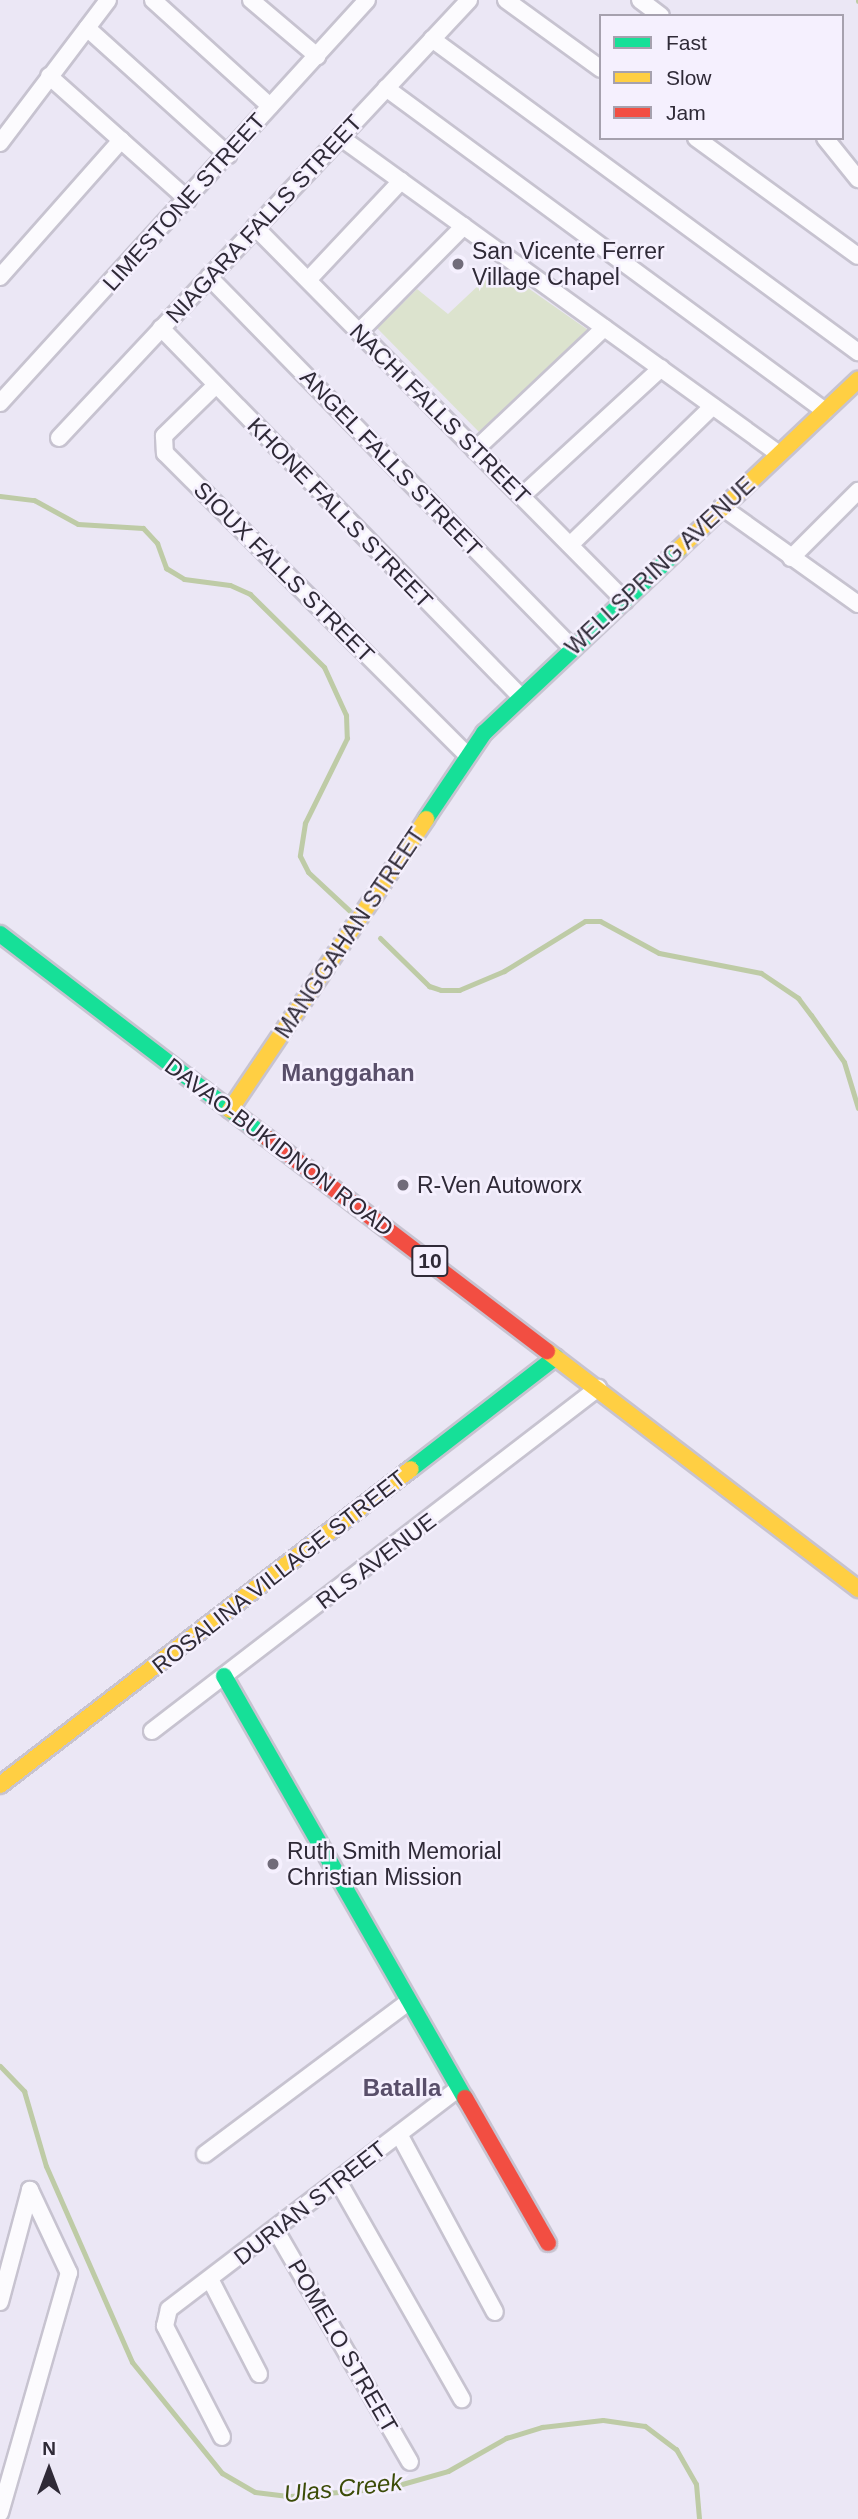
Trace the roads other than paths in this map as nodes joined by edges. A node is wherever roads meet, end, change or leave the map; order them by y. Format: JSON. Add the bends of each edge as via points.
{"nodes":[{"id":1,"x":108,"y":0,"type":"edge"},
{"id":2,"x":153,"y":0,"type":"edge"},
{"id":3,"x":251,"y":0,"type":"edge"},
{"id":4,"x":469,"y":0,"type":"edge"},
{"id":5,"x":506,"y":0,"type":"edge"},
{"id":6,"x":361,"y":2,"type":"edge"},
{"id":7,"x":87,"y":28,"type":"junction"},
{"id":8,"x":432,"y":39,"type":"junction"},
{"id":9,"x":317,"y":56,"type":"junction"},
{"id":10,"x":599,"y":68,"type":"edge"},
{"id":11,"x":49,"y":76,"type":"junction"},
{"id":12,"x":386,"y":88,"type":"junction"},
{"id":13,"x":270,"y":106,"type":"junction"},
{"id":14,"x":340,"y":137,"type":"junction"},
{"id":15,"x":121,"y":140,"type":"junction"},
{"id":16,"x":699,"y":140,"type":"edge"},
{"id":17,"x":827,"y":140,"type":"edge"},
{"id":18,"x":0,"y":143,"type":"edge"},
{"id":19,"x":228,"y":155,"type":"junction"},
{"id":20,"x":858,"y":179,"type":"edge"},
{"id":21,"x":401,"y":181,"type":"junction"},
{"id":22,"x":188,"y":200,"type":"junction"},
{"id":23,"x":464,"y":226,"type":"junction"},
{"id":24,"x":255,"y":227,"type":"junction"},
{"id":25,"x":858,"y":256,"type":"edge"},
{"id":26,"x":0,"y":277,"type":"edge"},
{"id":27,"x":209,"y":277,"type":"junction"},
{"id":28,"x":308,"y":280,"type":"junction"},
{"id":29,"x":161,"y":328,"type":"junction"},
{"id":30,"x":604,"y":328,"type":"junction"},
{"id":31,"x":359,"y":332,"type":"junction"},
{"id":32,"x":858,"y":352,"type":"edge"},
{"id":33,"x":661,"y":368,"type":"junction"},
{"id":34,"x":858,"y":380,"type":"edge"},
{"id":35,"x":216,"y":385,"type":"junction"},
{"id":36,"x":0,"y":403,"type":"edge"},
{"id":37,"x":713,"y":406,"type":"junction"},
{"id":38,"x":825,"y":411,"type":"junction"},
{"id":39,"x":59,"y":438,"type":"dead end"},
{"id":40,"x":475,"y":450,"type":"junction"},
{"id":41,"x":779,"y":454,"type":"junction"},
{"id":42,"x":522,"y":496,"type":"junction"},
{"id":43,"x":854,"y":502,"type":"edge"},
{"id":44,"x":722,"y":508,"type":"junction"},
{"id":45,"x":570,"y":545,"type":"junction"},
{"id":46,"x":791,"y":558,"type":"junction"},
{"id":47,"x":625,"y":601,"type":"junction"},
{"id":48,"x":858,"y":604,"type":"edge"},
{"id":49,"x":573,"y":649,"type":"junction"},
{"id":50,"x":520,"y":696,"type":"junction"},
{"id":51,"x":467,"y":755,"type":"junction"},
{"id":52,"x":0,"y":934,"type":"edge"},
{"id":53,"x":230,"y":1110,"type":"junction"},
{"id":54,"x":556,"y":1357,"type":"junction"},
{"id":55,"x":598,"y":1388,"type":"junction"},
{"id":56,"x":858,"y":1589,"type":"edge"},
{"id":57,"x":224,"y":1676,"type":"junction"},
{"id":58,"x":152,"y":1731,"type":"dead end"},
{"id":59,"x":0,"y":1785,"type":"edge"},
{"id":60,"x":407,"y":2003,"type":"junction"},
{"id":61,"x":456,"y":2090,"type":"junction"},
{"id":62,"x":399,"y":2134,"type":"junction"},
{"id":63,"x":205,"y":2154,"type":"dead end"},
{"id":64,"x":338,"y":2182,"type":"junction"},
{"id":65,"x":275,"y":2229,"type":"junction"},
{"id":66,"x":548,"y":2242,"type":"dead end"},
{"id":67,"x":210,"y":2279,"type":"junction"},
{"id":68,"x":0,"y":2302,"type":"edge"},
{"id":69,"x":495,"y":2312,"type":"dead end"},
{"id":70,"x":259,"y":2374,"type":"dead end"},
{"id":71,"x":462,"y":2399,"type":"dead end"},
{"id":72,"x":222,"y":2437,"type":"dead end"},
{"id":73,"x":410,"y":2462,"type":"dead end"},
{"id":74,"x":0,"y":2513,"type":"edge"}],
"edges":[{"from":1,"to":7,"type":"street"},
{"from":2,"to":13,"type":"street"},
{"from":3,"to":9,"type":"street"},
{"from":4,"to":8,"type":"street","name":"NIAGARA FALLS STREET"},
{"from":5,"to":10,"type":"street"},
{"from":6,"to":9,"type":"street","name":"LIMESTONE STREET"},
{"from":7,"to":11,"type":"street"},
{"from":7,"to":19,"type":"street"},
{"from":8,"to":12,"type":"street","name":"NIAGARA FALLS STREET"},
{"from":8,"to":32,"type":"street"},
{"from":9,"to":13,"type":"street","name":"LIMESTONE STREET"},
{"from":11,"to":15,"type":"street"},
{"from":11,"to":18,"type":"street"},
{"from":12,"to":14,"type":"street","name":"NIAGARA FALLS STREET"},
{"from":12,"to":38,"type":"street"},
{"from":13,"to":19,"type":"street","name":"LIMESTONE STREET"},
{"from":14,"to":21,"type":"street"},
{"from":14,"to":24,"type":"street","name":"NIAGARA FALLS STREET"},
{"from":15,"to":22,"type":"street"},
{"from":15,"to":26,"type":"street"},
{"from":16,"to":25,"type":"street"},
{"from":17,"to":20,"type":"street"},
{"from":19,"to":22,"type":"street","name":"LIMESTONE STREET"},
{"from":21,"to":23,"type":"street"},
{"from":21,"to":28,"type":"street"},
{"from":22,"to":36,"type":"street","name":"LIMESTONE STREET"},
{"from":23,"to":30,"type":"street"},
{"from":23,"to":31,"type":"street"},
{"from":24,"to":27,"type":"street","name":"NIAGARA FALLS STREET"},
{"from":24,"to":28,"type":"street","name":"NACHI FALLS STREET"},
{"from":27,"to":29,"type":"street","name":"NIAGARA FALLS STREET"},
{"from":27,"to":49,"type":"street","name":"ANGEL FALLS STREET"},
{"from":28,"to":31,"type":"street","name":"NACHI FALLS STREET"},
{"from":29,"to":35,"type":"street","name":"KHONE FALLS STREET"},
{"from":29,"to":39,"type":"street","name":"NIAGARA FALLS STREET"},
{"from":30,"to":33,"type":"street"},
{"from":30,"to":40,"type":"street"},
{"from":31,"to":40,"type":"street","name":"NACHI FALLS STREET"},
{"from":33,"to":37,"type":"street"},
{"from":33,"to":42,"type":"street"},
{"from":34,"to":38,"type":"main road","name":"WELLSPRING AVENUE"},
{"from":35,"to":50,"type":"street","name":"KHONE FALLS STREET"},
{"from":35,"to":51,"type":"street","name":"SIOUX FALLS STREET","via":[[164,436],[165,453]]},
{"from":37,"to":41,"type":"street"},
{"from":37,"to":45,"type":"street"},
{"from":38,"to":41,"type":"main road","name":"WELLSPRING AVENUE"},
{"from":40,"to":42,"type":"street","name":"NACHI FALLS STREET"},
{"from":41,"to":44,"type":"main road","name":"WELLSPRING AVENUE"},
{"from":42,"to":45,"type":"street","name":"NACHI FALLS STREET"},
{"from":43,"to":46,"type":"street"},
{"from":44,"to":46,"type":"street"},
{"from":44,"to":47,"type":"main road","name":"WELLSPRING AVENUE"},
{"from":45,"to":47,"type":"street","name":"NACHI FALLS STREET"},
{"from":46,"to":48,"type":"street"},
{"from":47,"to":49,"type":"main road","name":"WELLSPRING AVENUE"},
{"from":49,"to":50,"type":"main road","name":"WELLSPRING AVENUE"},
{"from":50,"to":51,"type":"main road","name":"WELLSPRING AVENUE"},
{"from":51,"to":53,"type":"main road","name":"MANGGAHAN STREET"},
{"from":52,"to":53,"type":"main road","name":"DAVAO-BUKIDNON ROAD","number":"10"},
{"from":53,"to":54,"type":"main road","name":"DAVAO-BUKIDNON ROAD","number":"10"},
{"from":54,"to":55,"type":"main road","name":"DAVAO-BUKIDNON ROAD","number":"10"},
{"from":54,"to":59,"type":"main road","name":"ROSALINA VILLAGE STREET"},
{"from":55,"to":56,"type":"main road","name":"DAVAO-BUKIDNON ROAD","number":"10"},
{"from":55,"to":57,"type":"street","name":"RLS AVENUE"},
{"from":57,"to":58,"type":"street","name":"RLS AVENUE"},
{"from":57,"to":60,"type":"main road"},
{"from":60,"to":61,"type":"main road"},
{"from":60,"to":63,"type":"street"},
{"from":61,"to":62,"type":"street","name":"DURIAN STREET"},
{"from":61,"to":66,"type":"main road"},
{"from":62,"to":64,"type":"street","name":"DURIAN STREET"},
{"from":62,"to":69,"type":"street"},
{"from":64,"to":65,"type":"street","name":"DURIAN STREET"},
{"from":64,"to":71,"type":"street"},
{"from":65,"to":67,"type":"street","name":"DURIAN STREET"},
{"from":65,"to":73,"type":"street","name":"POMELO STREET"},
{"from":67,"to":70,"type":"street"},
{"from":67,"to":72,"type":"street","name":"DURIAN STREET","via":[[164,2317]]},
{"from":68,"to":74,"type":"street","via":[[30,2190],[69,2273]]}]}
